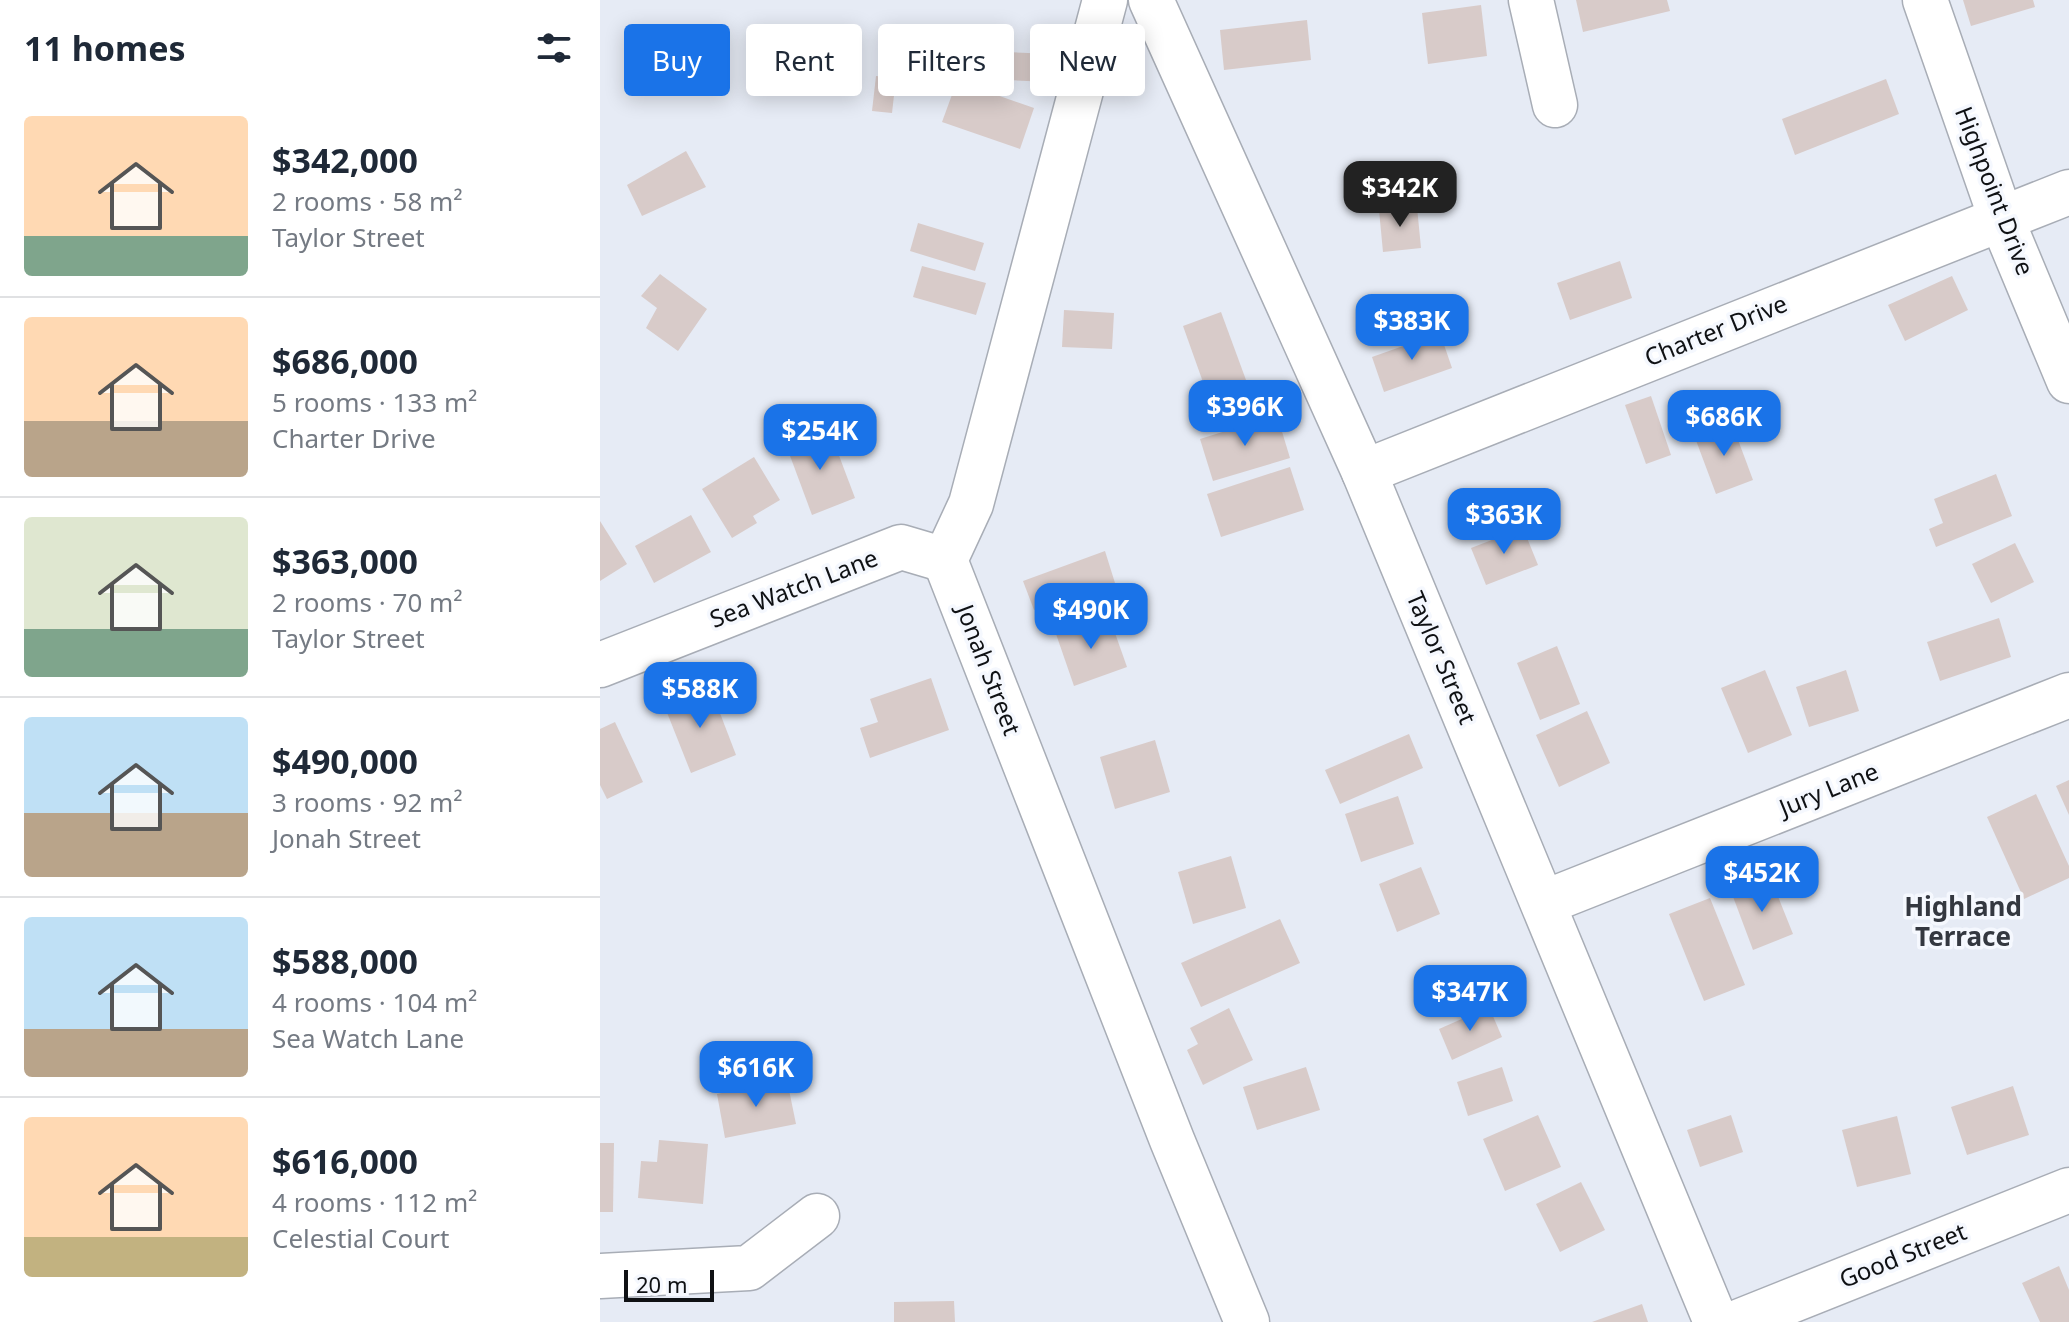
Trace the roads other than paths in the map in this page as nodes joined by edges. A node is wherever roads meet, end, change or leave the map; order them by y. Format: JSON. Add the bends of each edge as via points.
{"nodes":[{"id":1,"x":1105,"y":0,"type":"edge"},
{"id":2,"x":1151,"y":0,"type":"edge"},
{"id":3,"x":1531,"y":0,"type":"edge"},
{"id":4,"x":1925,"y":0,"type":"edge"},
{"id":5,"x":1555,"y":105,"type":"dead end"},
{"id":6,"x":2069,"y":192,"type":"edge"},
{"id":7,"x":2001,"y":218,"type":"junction"},
{"id":8,"x":2069,"y":381,"type":"edge"},
{"id":9,"x":1364,"y":472,"type":"junction"},
{"id":10,"x":945,"y":560,"type":"junction"},
{"id":11,"x":600,"y":665,"type":"edge"},
{"id":12,"x":2069,"y":695,"type":"edge"},
{"id":13,"x":1542,"y":899,"type":"junction"},
{"id":14,"x":2069,"y":1190,"type":"edge"},
{"id":15,"x":817,"y":1216,"type":"dead end"},
{"id":16,"x":600,"y":1276,"type":"edge"},
{"id":17,"x":1247,"y":1322,"type":"edge"},
{"id":18,"x":1716,"y":1322,"type":"edge"},
{"id":19,"x":1738,"y":1322,"type":"edge"}],
"edges":[{"from":1,"to":10,"type":"street","via":[[971,504]]},
{"from":2,"to":9,"type":"street","name":"Taylor Street"},
{"from":3,"to":5,"type":"street"},
{"from":4,"to":7,"type":"street","name":"Highpoint Drive"},
{"from":6,"to":7,"type":"street","name":"Charter Drive"},
{"from":7,"to":8,"type":"street","name":"Highpoint Drive"},
{"from":7,"to":9,"type":"street","name":"Charter Drive"},
{"from":9,"to":13,"type":"street","name":"Taylor Street"},
{"from":10,"to":11,"type":"street","name":"Sea Watch Lane","via":[[901,547]]},
{"from":10,"to":17,"type":"street","name":"Jonah Street"},
{"from":12,"to":13,"type":"street","name":"Jury Lane","via":[[1561,896]]},
{"from":13,"to":18,"type":"street","name":"Taylor Street"},
{"from":14,"to":19,"type":"street","name":"Good Street"},
{"from":15,"to":16,"type":"street","via":[[749,1268]]}]}
